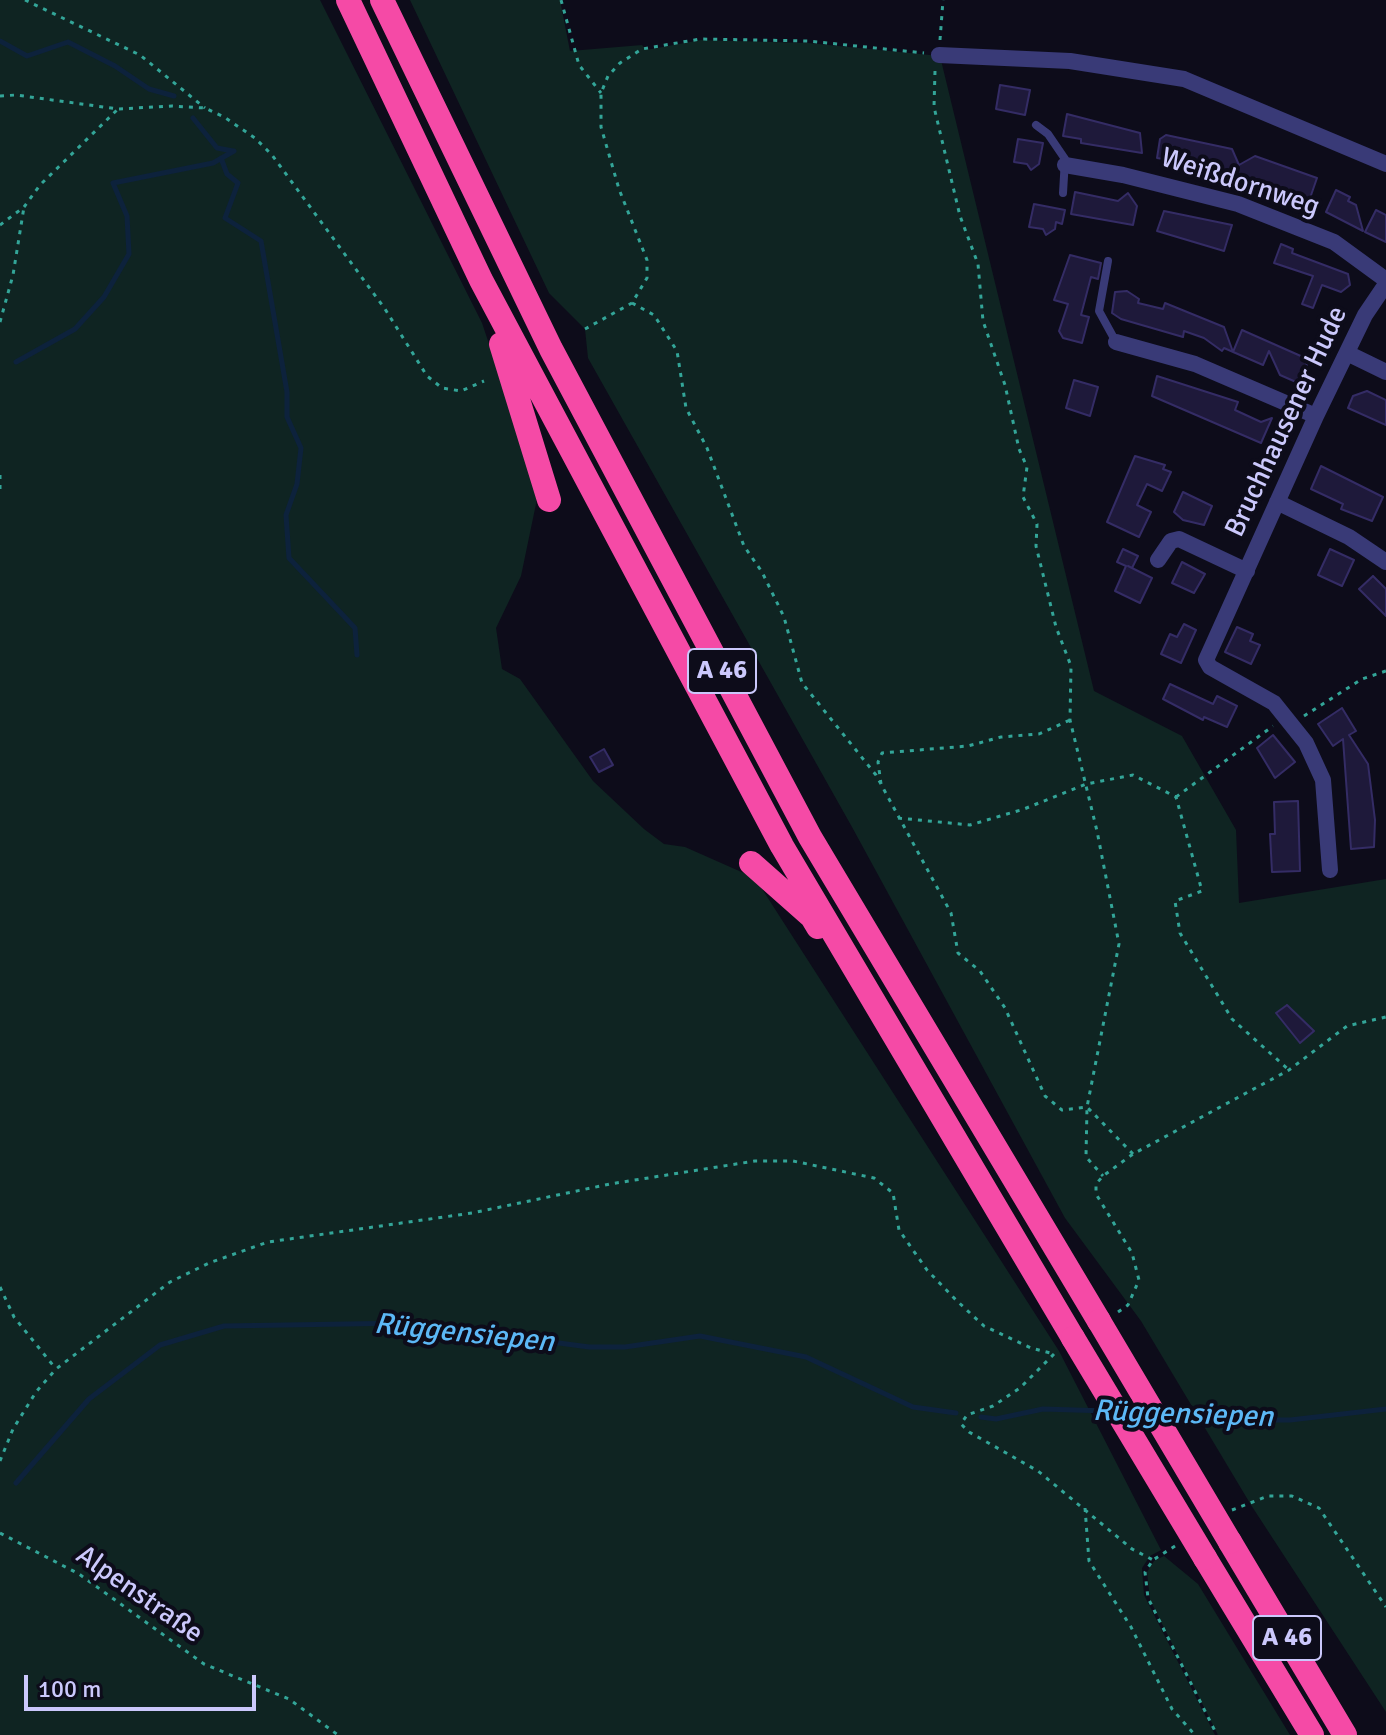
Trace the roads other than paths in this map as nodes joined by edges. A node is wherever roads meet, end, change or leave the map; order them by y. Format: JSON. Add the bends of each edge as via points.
{"nodes":[{"id":1,"x":348,"y":0,"type":"edge"},
{"id":2,"x":382,"y":0,"type":"edge"},
{"id":3,"x":939,"y":55,"type":"road end"},
{"id":4,"x":1036,"y":125,"type":"dead end"},
{"id":5,"x":1386,"y":164,"type":"edge"},
{"id":6,"x":1065,"y":165,"type":"junction"},
{"id":7,"x":1063,"y":193,"type":"dead end"},
{"id":8,"x":1108,"y":261,"type":"dead end"},
{"id":9,"x":481,"y":280,"type":"junction"},
{"id":10,"x":1386,"y":282,"type":"edge"},
{"id":11,"x":1116,"y":342,"type":"joint"},
{"id":12,"x":1347,"y":353,"type":"junction"},
{"id":13,"x":1386,"y":372,"type":"edge"},
{"id":14,"x":1316,"y":416,"type":"junction"},
{"id":15,"x":549,"y":500,"type":"dead end"},
{"id":16,"x":1277,"y":502,"type":"junction"},
{"id":17,"x":1158,"y":560,"type":"dead end"},
{"id":18,"x":1386,"y":562,"type":"edge"},
{"id":19,"x":1243,"y":578,"type":"junction"},
{"id":20,"x":751,"y":863,"type":"dead end"},
{"id":21,"x":1330,"y":870,"type":"dead end"},
{"id":22,"x":900,"y":1046,"type":"junction"},
{"id":23,"x":1312,"y":1735,"type":"edge"},
{"id":24,"x":1345,"y":1735,"type":"edge"}],
"edges":[{"from":1,"to":9,"type":"highway","number":"A 46"},
{"from":2,"to":24,"type":"highway","number":"A 46","bridge":true,"via":[[551,349],[810,837]]},
{"from":3,"to":5,"type":"street","via":[[1070,61],[1184,79]]},
{"from":4,"to":6,"type":"lane","via":[[1062,153]]},
{"from":6,"to":7,"type":"lane"},
{"from":6,"to":10,"type":"street","name":"Weißdornweg","via":[[1238,204],[1334,242]]},
{"from":8,"to":11,"type":"lane","via":[[1099,306]]},
{"from":9,"to":15,"type":"highway"},
{"from":9,"to":22,"type":"highway","number":"A 46","via":[[782,846]]},
{"from":10,"to":12,"type":"street","name":"Bruchhausener Hude"},
{"from":11,"to":14,"type":"street","via":[[1210,369]]},
{"from":12,"to":13,"type":"street"},
{"from":12,"to":14,"type":"street","name":"Bruchhausener Hude"},
{"from":14,"to":16,"type":"street","name":"Bruchhausener Hude"},
{"from":16,"to":18,"type":"street","via":[[1349,537]]},
{"from":16,"to":19,"type":"street","name":"Bruchhausener Hude"},
{"from":17,"to":19,"type":"street","via":[[1171,541],[1179,539]]},
{"from":19,"to":21,"type":"street","name":"Bruchhausener Hude","via":[[1206,660],[1274,703],[1306,743],[1323,780]]},
{"from":20,"to":22,"type":"highway","via":[[812,917],[872,1019]]},
{"from":22,"to":23,"type":"highway","number":"A 46","bridge":true}]}
